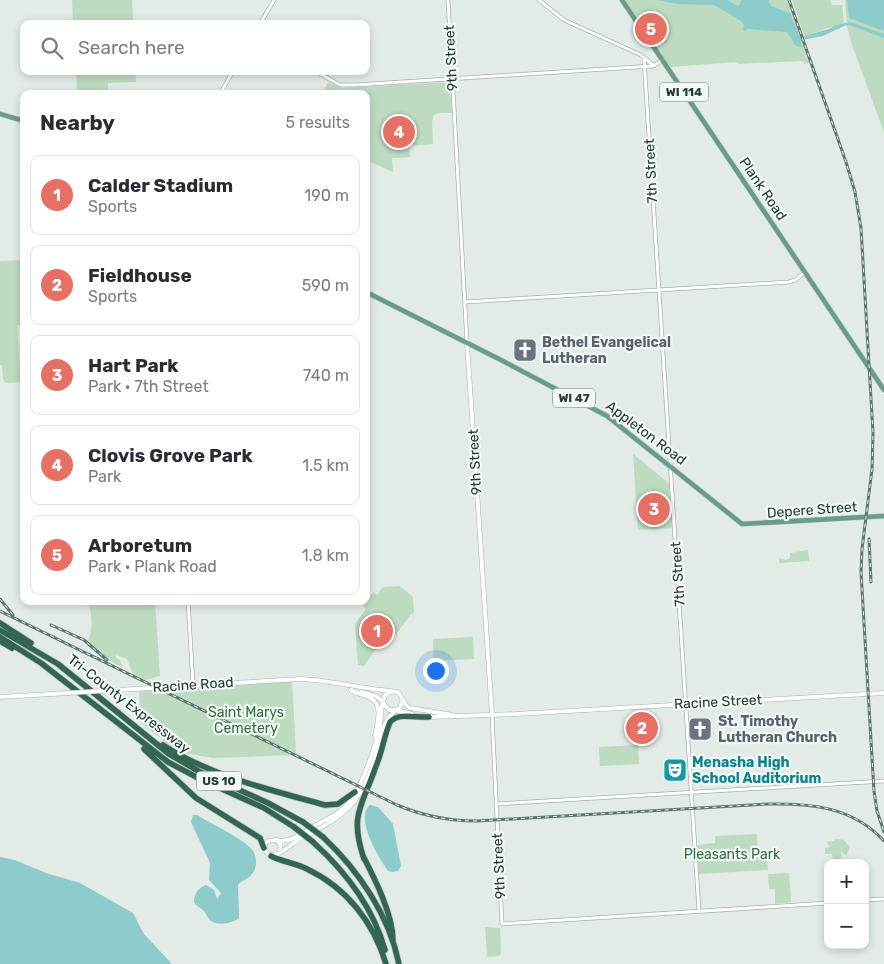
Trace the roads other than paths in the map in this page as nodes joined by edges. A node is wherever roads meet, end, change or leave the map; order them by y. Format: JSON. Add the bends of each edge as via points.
{"nodes":[{"id":1,"x":274,"y":0,"type":"edge"},
{"id":2,"x":448,"y":0,"type":"edge"},
{"id":3,"x":539,"y":0,"type":"edge"},
{"id":4,"x":622,"y":0,"type":"edge"},
{"id":5,"x":262,"y":20,"type":"edge"},
{"id":6,"x":644,"y":59,"type":"junction"},
{"id":7,"x":663,"y":60,"type":"junction"},
{"id":8,"x":655,"y":66,"type":"junction"},
{"id":9,"x":645,"y":67,"type":"junction"},
{"id":10,"x":230,"y":75,"type":"edge"},
{"id":11,"x":322,"y":75,"type":"edge"},
{"id":12,"x":452,"y":80,"type":"junction"},
{"id":13,"x":222,"y":90,"type":"edge"},
{"id":14,"x":0,"y":114,"type":"edge"},
{"id":15,"x":20,"y":119,"type":"edge"},
{"id":16,"x":804,"y":272,"type":"junction"},
{"id":17,"x":659,"y":290,"type":"junction"},
{"id":18,"x":370,"y":294,"type":"edge"},
{"id":19,"x":465,"y":302,"type":"junction"},
{"id":20,"x":468,"y":343,"type":"junction"},
{"id":21,"x":884,"y":390,"type":"edge"},
{"id":22,"x":671,"y":466,"type":"junction"},
{"id":23,"x":884,"y":516,"type":"edge"},
{"id":24,"x":742,"y":524,"type":"joint"},
{"id":25,"x":188,"y":605,"type":"edge"},
{"id":26,"x":0,"y":623,"type":"edge"},
{"id":27,"x":0,"y":630,"type":"edge"},
{"id":28,"x":0,"y":636,"type":"edge"},
{"id":29,"x":0,"y":642,"type":"edge"},
{"id":30,"x":35,"y":660,"type":"junction"},
{"id":31,"x":52,"y":660,"type":"junction"},
{"id":32,"x":193,"y":685,"type":"junction"},
{"id":33,"x":341,"y":686,"type":"junction"},
{"id":34,"x":352,"y":690,"type":"junction"},
{"id":35,"x":392,"y":691,"type":"junction"},
{"id":36,"x":884,"y":693,"type":"edge"},
{"id":37,"x":0,"y":697,"type":"edge"},
{"id":38,"x":403,"y":700,"type":"junction"},
{"id":39,"x":383,"y":703,"type":"junction"},
{"id":40,"x":686,"y":703,"type":"junction"},
{"id":41,"x":395,"y":710,"type":"junction"},
{"id":42,"x":492,"y":715,"type":"junction"},
{"id":43,"x":455,"y":716,"type":"junction"},
{"id":44,"x":429,"y":717,"type":"junction"},
{"id":45,"x":141,"y":731,"type":"junction"},
{"id":46,"x":137,"y":739,"type":"junction"},
{"id":47,"x":375,"y":741,"type":"junction"},
{"id":48,"x":884,"y":781,"type":"edge"},
{"id":49,"x":358,"y":792,"type":"junction"},
{"id":50,"x":692,"y":792,"type":"junction"},
{"id":51,"x":496,"y":804,"type":"junction"},
{"id":52,"x":276,"y":840,"type":"junction"},
{"id":53,"x":264,"y":848,"type":"junction"},
{"id":54,"x":278,"y":854,"type":"junction"},
{"id":55,"x":271,"y":856,"type":"junction"},
{"id":56,"x":364,"y":859,"type":"junction"},
{"id":57,"x":884,"y":899,"type":"edge"},
{"id":58,"x":869,"y":900,"type":"edge"},
{"id":59,"x":824,"y":903,"type":"edge"},
{"id":60,"x":699,"y":911,"type":"junction"},
{"id":61,"x":387,"y":922,"type":"junction"},
{"id":62,"x":372,"y":924,"type":"junction"},
{"id":63,"x":388,"y":964,"type":"edge"},
{"id":64,"x":399,"y":964,"type":"edge"}],
"edges":[{"from":1,"to":5,"type":"street"},
{"from":2,"to":12,"type":"street","name":"9th Street"},
{"from":3,"to":6,"type":"street","via":[[564,20]]},
{"from":4,"to":7,"type":"main road","name":"Plank Road","number":"WI 114"},
{"from":6,"to":8,"type":"street"},
{"from":6,"to":9,"type":"street","name":"7th Street"},
{"from":7,"to":8,"type":"street"},
{"from":7,"to":16,"type":"main road","name":"Plank Road","number":"WI 114"},
{"from":8,"to":9,"type":"street"},
{"from":9,"to":12,"type":"street"},
{"from":9,"to":17,"type":"street","name":"7th Street"},
{"from":10,"to":13,"type":"street"},
{"from":11,"to":12,"type":"street","via":[[343,86]]},
{"from":12,"to":19,"type":"street","name":"9th Street"},
{"from":14,"to":15,"type":"main road"},
{"from":16,"to":17,"type":"street","via":[[789,282]]},
{"from":16,"to":21,"type":"main road","name":"Plank Road","number":"WI 114"},
{"from":17,"to":19,"type":"street"},
{"from":17,"to":22,"type":"street","name":"7th Street"},
{"from":18,"to":20,"type":"main road","name":"Appleton Road","number":"WI 47"},
{"from":19,"to":20,"type":"street","name":"9th Street"},
{"from":20,"to":22,"type":"main road","name":"Appleton Road","number":"WI 47","via":[[608,416]]},
{"from":20,"to":42,"type":"main road","name":"9th Street"},
{"from":22,"to":24,"type":"main road","name":"Appleton Road","number":"WI 47"},
{"from":22,"to":40,"type":"street","name":"7th Street"},
{"from":23,"to":24,"type":"main road","name":"Depere Street","number":"WI 47"},
{"from":25,"to":32,"type":"street"},
{"from":26,"to":31,"type":"highway"},
{"from":27,"to":31,"type":"highway","name":"Tri-County Expressway","number":"US 10"},
{"from":28,"to":30,"type":"highway","name":"Tri-County Expressway","number":"US 10"},
{"from":29,"to":30,"type":"highway"},
{"from":30,"to":46,"type":"highway","name":"Tri-County Expressway","number":"US 10"},
{"from":31,"to":45,"type":"highway","name":"Tri-County Expressway","number":"US 10"},
{"from":32,"to":33,"type":"main road","name":"Racine Road","via":[[292,679]]},
{"from":32,"to":37,"type":"main road","name":"Racine Road","bridge":true},
{"from":33,"to":34,"type":"main road","name":"Racine Road"},
{"from":33,"to":35,"type":"main road","name":"Racine Road"},
{"from":34,"to":39,"type":"main road","name":"Racine Road","via":[[376,696]]},
{"from":34,"to":47,"type":"main road","via":[[377,704]]},
{"from":35,"to":38,"type":"main road","via":[[400,694]]},
{"from":35,"to":39,"type":"main road","via":[[386,694]]},
{"from":36,"to":40,"type":"main road","name":"Racine Street"},
{"from":38,"to":41,"type":"main road","via":[[402,706]]},
{"from":38,"to":43,"type":"main road","via":[[412,708]]},
{"from":39,"to":41,"type":"main road","via":[[386,708]]},
{"from":39,"to":47,"type":"main road"},
{"from":40,"to":42,"type":"main road","name":"Racine Street"},
{"from":40,"to":50,"type":"street","name":"7th Street"},
{"from":41,"to":44,"type":"main road"},
{"from":41,"to":49,"type":"main road","via":[[387,718],[376,757]]},
{"from":42,"to":43,"type":"main road"},
{"from":42,"to":51,"type":"street","name":"9th Street"},
{"from":43,"to":44,"type":"main road"},
{"from":44,"to":56,"type":"highway","via":[[400,716],[390,722],[358,813],[357,832]]},
{"from":45,"to":49,"type":"highway","via":[[207,768],[318,803],[338,804]]},
{"from":45,"to":61,"type":"highway","name":"Tri-County Expressway","number":"US 10","bridge":true,"via":[[180,761],[268,803],[323,837],[360,878]]},
{"from":46,"to":53,"type":"highway","via":[[189,793],[256,835]]},
{"from":46,"to":62,"type":"highway","name":"Tri-County Expressway","number":"US 10","bridge":true,"via":[[168,762],[264,808],[313,842],[345,875],[364,904]]},
{"from":47,"to":49,"type":"main road"},
{"from":48,"to":50,"type":"street"},
{"from":49,"to":52,"type":"main road","via":[[334,816],[287,841]]},
{"from":49,"to":54,"type":"main road","via":[[340,816]]},
{"from":49,"to":56,"type":"highway","via":[[354,828]]},
{"from":50,"to":51,"type":"street"},
{"from":50,"to":60,"type":"street","name":"7th Street"},
{"from":51,"to":60,"type":"street","name":"9th Street","via":[[502,924]]},
{"from":52,"to":53,"type":"main road","via":[[268,841]]},
{"from":52,"to":54,"type":"main road","via":[[281,846]]},
{"from":53,"to":55,"type":"main road"},
{"from":54,"to":55,"type":"main road"},
{"from":55,"to":62,"type":"highway","via":[[305,867],[330,882]]},
{"from":56,"to":61,"type":"highway","via":[[379,892]]},
{"from":57,"to":58,"type":"street"},
{"from":59,"to":60,"type":"street"},
{"from":61,"to":64,"type":"highway","name":"Tri-County Expressway","number":"US 10"},
{"from":62,"to":63,"type":"highway","name":"Tri-County Expressway"}]}
